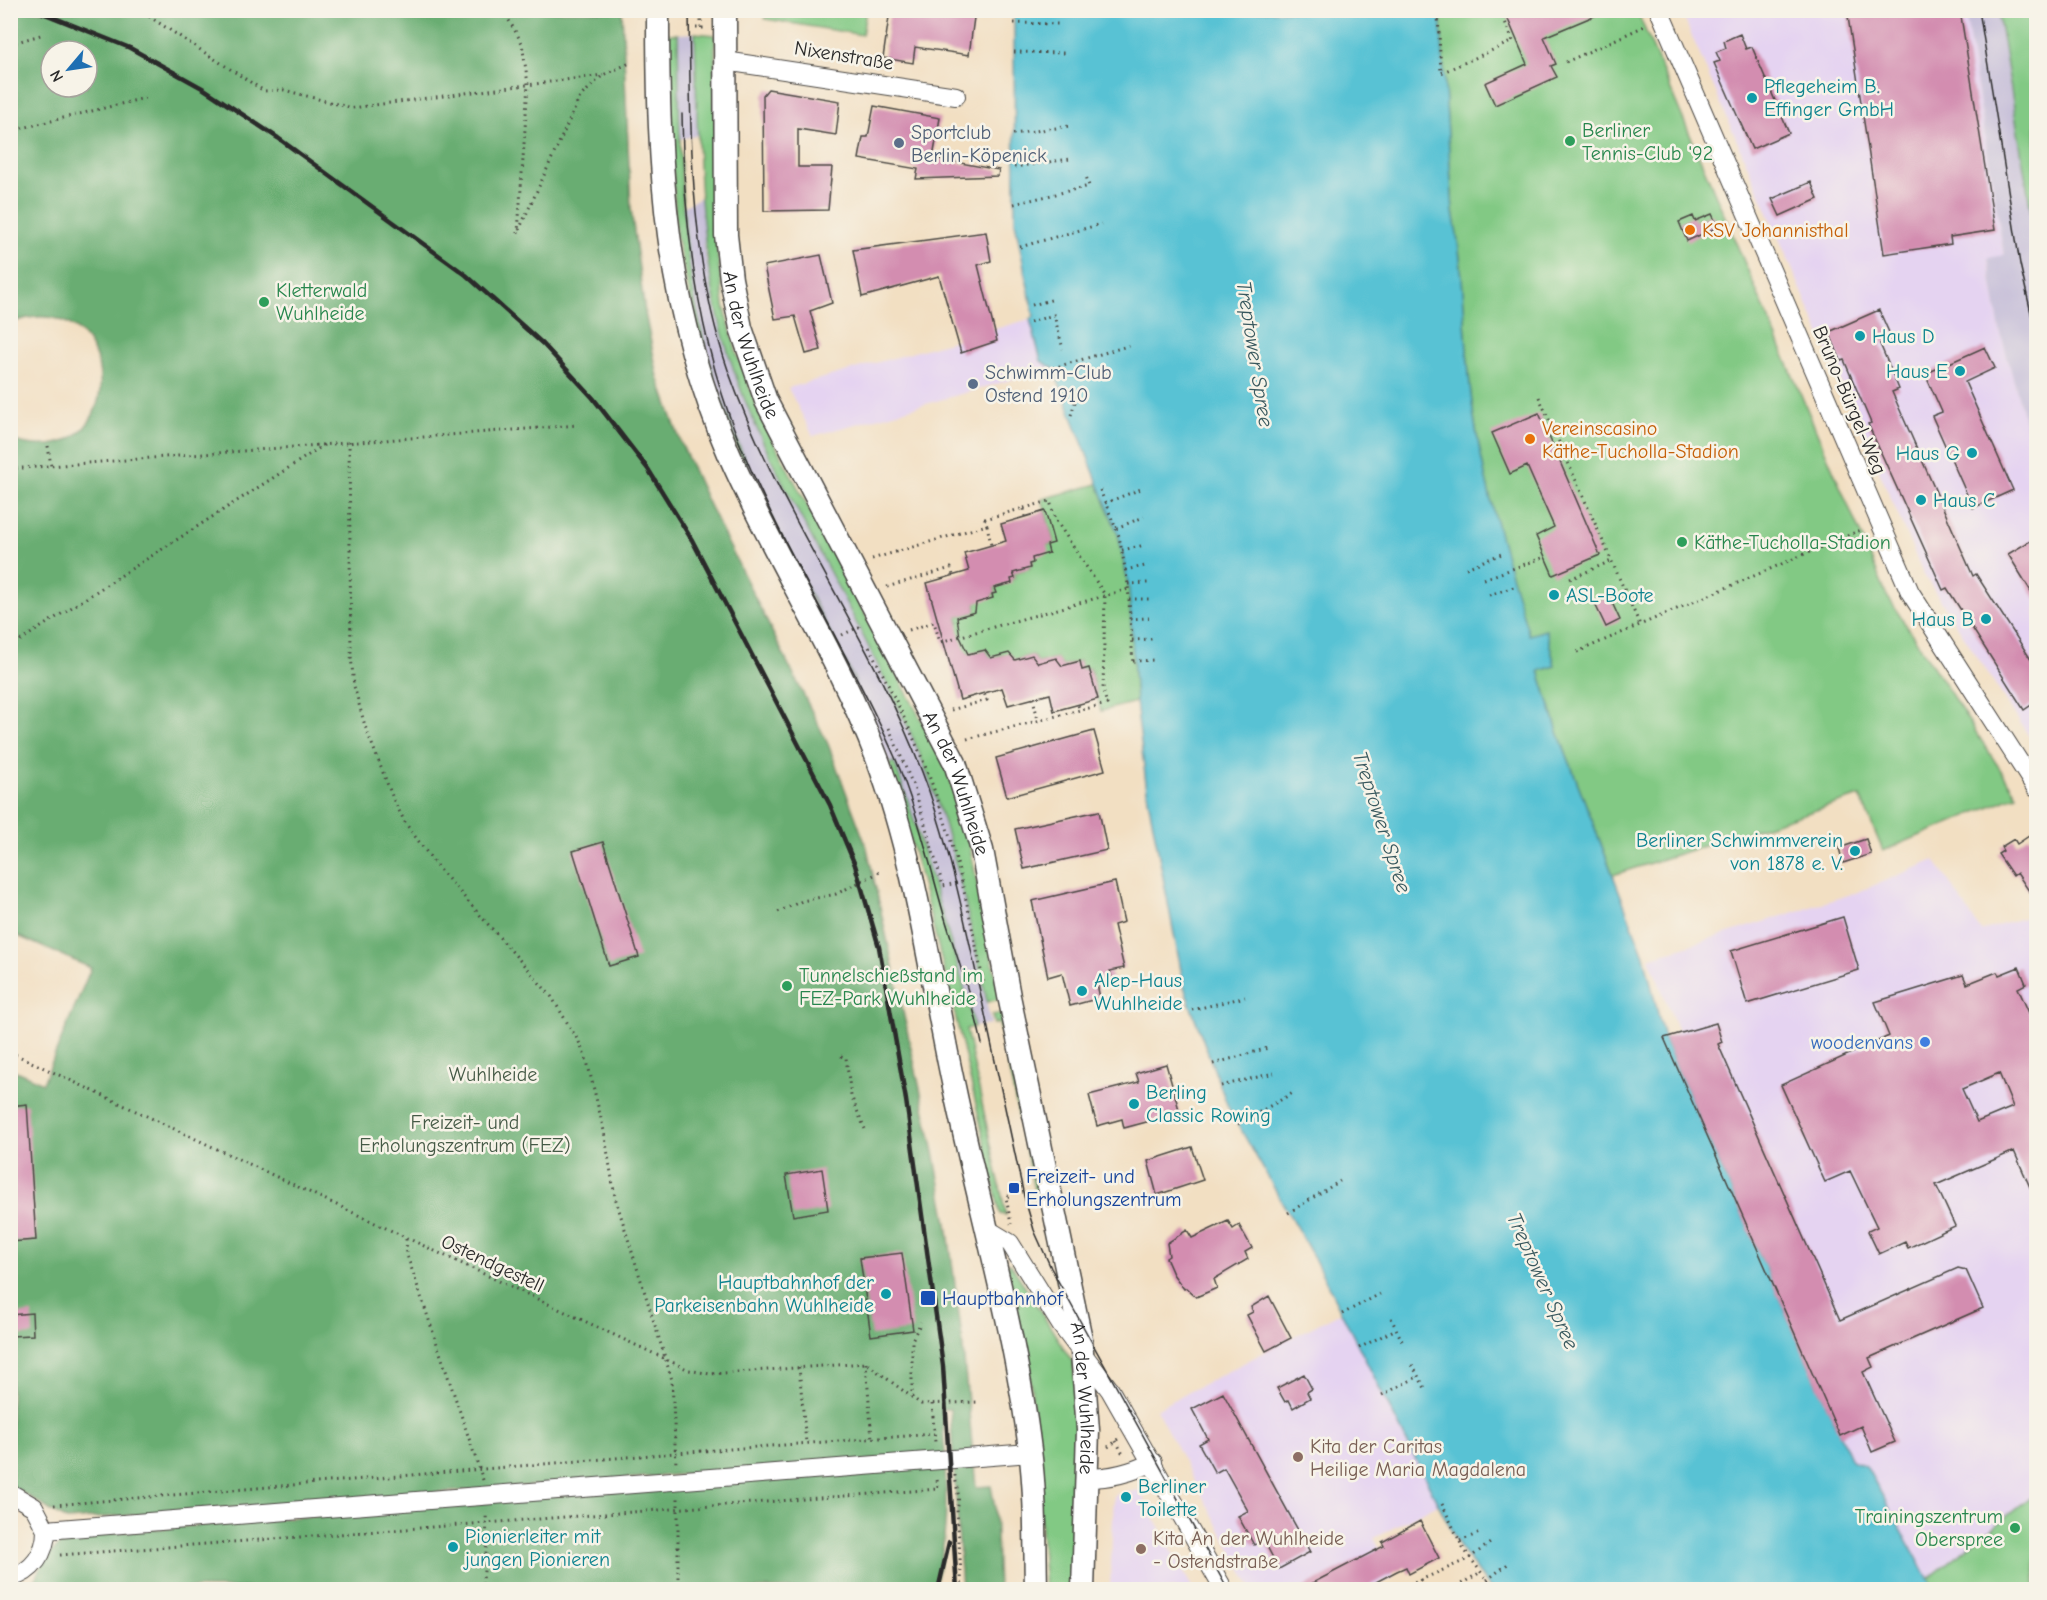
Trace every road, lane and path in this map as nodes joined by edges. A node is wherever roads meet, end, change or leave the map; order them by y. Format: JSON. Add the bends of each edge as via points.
{"nodes":[{"id":1,"x":139,"y":10,"type":"edge"},
{"id":2,"x":503,"y":10,"type":"edge"},
{"id":3,"x":658,"y":10,"type":"edge"},
{"id":4,"x":701,"y":10,"type":"edge"},
{"id":5,"x":725,"y":10,"type":"edge"},
{"id":6,"x":1450,"y":10,"type":"edge"},
{"id":7,"x":1500,"y":10,"type":"edge"},
{"id":8,"x":1660,"y":14,"type":"edge"},
{"id":9,"x":1014,"y":23,"type":"dead end"},
{"id":10,"x":1059,"y":24,"type":"dead end"},
{"id":11,"x":701,"y":28,"type":"dead end"},
{"id":12,"x":44,"y":34,"type":"dead end"},
{"id":13,"x":10,"y":44,"type":"edge"},
{"id":14,"x":1014,"y":52,"type":"dead end"},
{"id":15,"x":1066,"y":52,"type":"dead end"},
{"id":16,"x":725,"y":61,"type":"junction"},
{"id":17,"x":1566,"y":62,"type":"dead end"},
{"id":18,"x":630,"y":63,"type":"dead end"},
{"id":19,"x":603,"y":75,"type":"junction"},
{"id":20,"x":528,"y":84,"type":"junction"},
{"id":21,"x":956,"y":96,"type":"dead end"},
{"id":22,"x":145,"y":98,"type":"dead end"},
{"id":23,"x":1070,"y":126,"type":"dead end"},
{"id":24,"x":10,"y":131,"type":"edge"},
{"id":25,"x":1013,"y":134,"type":"dead end"},
{"id":26,"x":1070,"y":159,"type":"dead end"},
{"id":27,"x":1014,"y":167,"type":"dead end"},
{"id":28,"x":1086,"y":176,"type":"dead end"},
{"id":29,"x":1014,"y":204,"type":"dead end"},
{"id":30,"x":1101,"y":224,"type":"dead end"},
{"id":31,"x":1020,"y":247,"type":"dead end"},
{"id":32,"x":1051,"y":300,"type":"dead end"},
{"id":33,"x":1032,"y":305,"type":"dead end"},
{"id":34,"x":1030,"y":322,"type":"dead end"},
{"id":35,"x":1131,"y":345,"type":"dead end"},
{"id":36,"x":1063,"y":349,"type":"dead end"},
{"id":37,"x":1053,"y":368,"type":"dead end"},
{"id":38,"x":1539,"y":397,"type":"dead end"},
{"id":39,"x":1075,"y":402,"type":"dead end"},
{"id":40,"x":1071,"y":415,"type":"dead end"},
{"id":41,"x":578,"y":425,"type":"dead end"},
{"id":42,"x":349,"y":441,"type":"junction"},
{"id":43,"x":326,"y":443,"type":"junction"},
{"id":44,"x":48,"y":446,"type":"dead end"},
{"id":45,"x":51,"y":466,"type":"junction"},
{"id":46,"x":10,"y":469,"type":"edge"},
{"id":47,"x":1142,"y":489,"type":"dead end"},
{"id":48,"x":1100,"y":490,"type":"dead end"},
{"id":49,"x":1105,"y":503,"type":"junction"},
{"id":50,"x":1024,"y":508,"type":"junction"},
{"id":51,"x":1025,"y":517,"type":"dead end"},
{"id":52,"x":1144,"y":517,"type":"dead end"},
{"id":53,"x":1878,"y":522,"type":"junction"},
{"id":54,"x":987,"y":525,"type":"junction"},
{"id":55,"x":1116,"y":528,"type":"junction"},
{"id":56,"x":1145,"y":544,"type":"dead end"},
{"id":57,"x":991,"y":545,"type":"dead end"},
{"id":58,"x":1122,"y":550,"type":"junction"},
{"id":59,"x":1504,"y":553,"type":"dead end"},
{"id":60,"x":1545,"y":557,"type":"dead end"},
{"id":61,"x":872,"y":559,"type":"dead end"},
{"id":62,"x":1611,"y":561,"type":"junction"},
{"id":63,"x":1145,"y":566,"type":"dead end"},
{"id":64,"x":1466,"y":568,"type":"dead end"},
{"id":65,"x":1125,"y":570,"type":"junction"},
{"id":66,"x":952,"y":575,"type":"dead end"},
{"id":67,"x":1484,"y":579,"type":"dead end"},
{"id":68,"x":1570,"y":579,"type":"dead end"},
{"id":69,"x":1148,"y":582,"type":"dead end"},
{"id":70,"x":1128,"y":584,"type":"junction"},
{"id":71,"x":1514,"y":586,"type":"dead end"},
{"id":72,"x":887,"y":587,"type":"dead end"},
{"id":73,"x":1129,"y":589,"type":"junction"},
{"id":74,"x":1105,"y":595,"type":"junction"},
{"id":75,"x":1489,"y":595,"type":"dead end"},
{"id":76,"x":1130,"y":599,"type":"junction"},
{"id":77,"x":1149,"y":599,"type":"dead end"},
{"id":78,"x":1149,"y":618,"type":"dead end"},
{"id":79,"x":1130,"y":619,"type":"junction"},
{"id":80,"x":1640,"y":625,"type":"junction"},
{"id":81,"x":838,"y":626,"type":"dead end"},
{"id":82,"x":909,"y":630,"type":"dead end"},
{"id":83,"x":1152,"y":639,"type":"dead end"},
{"id":84,"x":1132,"y":640,"type":"junction"},
{"id":85,"x":10,"y":647,"type":"edge"},
{"id":86,"x":1577,"y":652,"type":"dead end"},
{"id":87,"x":1155,"y":660,"type":"dead end"},
{"id":88,"x":984,"y":693,"type":"dead end"},
{"id":89,"x":1033,"y":698,"type":"dead end"},
{"id":90,"x":1078,"y":705,"type":"dead end"},
{"id":91,"x":951,"y":710,"type":"dead end"},
{"id":92,"x":1080,"y":710,"type":"junction"},
{"id":93,"x":1038,"y":720,"type":"junction"},
{"id":94,"x":889,"y":728,"type":"dead end"},
{"id":95,"x":968,"y":739,"type":"dead end"},
{"id":96,"x":2037,"y":788,"type":"edge"},
{"id":97,"x":882,"y":871,"type":"dead end"},
{"id":98,"x":962,"y":882,"type":"junction"},
{"id":99,"x":778,"y":912,"type":"dead end"},
{"id":100,"x":986,"y":991,"type":"dead end"},
{"id":101,"x":1245,"y":998,"type":"dead end"},
{"id":102,"x":1192,"y":1010,"type":"dead end"},
{"id":103,"x":1268,"y":1048,"type":"dead end"},
{"id":104,"x":10,"y":1052,"type":"edge"},
{"id":105,"x":841,"y":1056,"type":"dead end"},
{"id":106,"x":1213,"y":1064,"type":"dead end"},
{"id":107,"x":1274,"y":1073,"type":"dead end"},
{"id":108,"x":1221,"y":1086,"type":"dead end"},
{"id":109,"x":1293,"y":1093,"type":"dead end"},
{"id":110,"x":1238,"y":1124,"type":"dead end"},
{"id":111,"x":865,"y":1129,"type":"dead end"},
{"id":112,"x":1340,"y":1181,"type":"dead end"},
{"id":113,"x":1009,"y":1196,"type":"dead end"},
{"id":114,"x":1288,"y":1213,"type":"dead end"},
{"id":115,"x":1011,"y":1224,"type":"dead end"},
{"id":116,"x":985,"y":1228,"type":"junction"},
{"id":117,"x":406,"y":1239,"type":"junction"},
{"id":118,"x":1380,"y":1294,"type":"dead end"},
{"id":119,"x":1342,"y":1314,"type":"dead end"},
{"id":120,"x":1391,"y":1318,"type":"dead end"},
{"id":121,"x":921,"y":1322,"type":"dead end"},
{"id":122,"x":1396,"y":1329,"type":"junction"},
{"id":123,"x":1403,"y":1343,"type":"dead end"},
{"id":124,"x":1359,"y":1348,"type":"dead end"},
{"id":125,"x":1083,"y":1354,"type":"junction"},
{"id":126,"x":666,"y":1360,"type":"junction"},
{"id":127,"x":866,"y":1363,"type":"junction"},
{"id":128,"x":1412,"y":1365,"type":"dead end"},
{"id":129,"x":799,"y":1367,"type":"junction"},
{"id":130,"x":1419,"y":1376,"type":"junction"},
{"id":131,"x":1425,"y":1388,"type":"dead end"},
{"id":132,"x":1382,"y":1395,"type":"dead end"},
{"id":133,"x":912,"y":1398,"type":"junction"},
{"id":134,"x":979,"y":1402,"type":"dead end"},
{"id":135,"x":932,"y":1403,"type":"junction"},
{"id":136,"x":934,"y":1434,"type":"junction"},
{"id":137,"x":1120,"y":1438,"type":"dead end"},
{"id":138,"x":872,"y":1439,"type":"junction"},
{"id":139,"x":1116,"y":1440,"type":"junction"},
{"id":140,"x":806,"y":1443,"type":"junction"},
{"id":141,"x":675,"y":1453,"type":"junction"},
{"id":142,"x":1030,"y":1454,"type":"junction"},
{"id":143,"x":1108,"y":1456,"type":"dead end"},
{"id":144,"x":954,"y":1458,"type":"junction"},
{"id":145,"x":936,"y":1459,"type":"junction"},
{"id":146,"x":1128,"y":1462,"type":"dead end"},
{"id":147,"x":1153,"y":1462,"type":"junction"},
{"id":148,"x":481,"y":1469,"type":"junction"},
{"id":149,"x":1087,"y":1478,"type":"junction"},
{"id":150,"x":677,"y":1480,"type":"junction"},
{"id":151,"x":10,"y":1493,"type":"edge"},
{"id":152,"x":485,"y":1495,"type":"junction"},
{"id":153,"x":1442,"y":1504,"type":"dead end"},
{"id":154,"x":34,"y":1507,"type":"junction"},
{"id":155,"x":679,"y":1507,"type":"junction"},
{"id":156,"x":487,"y":1523,"type":"junction"},
{"id":157,"x":46,"y":1530,"type":"junction"},
{"id":158,"x":1482,"y":1532,"type":"dead end"},
{"id":159,"x":1493,"y":1540,"type":"dead end"},
{"id":160,"x":1460,"y":1541,"type":"junction"},
{"id":161,"x":41,"y":1556,"type":"junction"},
{"id":162,"x":1470,"y":1557,"type":"junction"},
{"id":163,"x":1509,"y":1563,"type":"dead end"},
{"id":164,"x":1481,"y":1572,"type":"junction"},
{"id":165,"x":10,"y":1578,"type":"edge"},
{"id":166,"x":1420,"y":1579,"type":"junction"},
{"id":167,"x":1487,"y":1580,"type":"junction"},
{"id":168,"x":1492,"y":1587,"type":"dead end"},
{"id":169,"x":482,"y":1590,"type":"edge"},
{"id":170,"x":678,"y":1590,"type":"edge"},
{"id":171,"x":962,"y":1590,"type":"edge"},
{"id":172,"x":1036,"y":1590,"type":"edge"},
{"id":173,"x":1083,"y":1590,"type":"edge"},
{"id":174,"x":1224,"y":1590,"type":"edge"},
{"id":175,"x":1398,"y":1590,"type":"edge"},
{"id":176,"x":1425,"y":1590,"type":"edge"},
{"id":177,"x":1451,"y":1590,"type":"edge"}],
"edges":[{"from":1,"to":20,"type":"path","via":[[264,91],[284,90],[352,108]]},
{"from":2,"to":20,"type":"path","via":[[522,43]]},
{"from":3,"to":116,"type":"main road","via":[[665,213],[684,320],[729,454],[846,687],[889,792],[916,887],[943,1036]]},
{"from":4,"to":11,"type":"path"},
{"from":5,"to":16,"type":"main road","name":"An der Wuhlheide"},
{"from":6,"to":7,"type":"path","via":[[1438,15],[1441,73],[1513,41]]},
{"from":8,"to":17,"type":"path"},
{"from":8,"to":53,"type":"street","name":"Bruno-Bürgel-Weg"},
{"from":9,"to":10,"type":"path"},
{"from":12,"to":13,"type":"path"},
{"from":14,"to":15,"type":"path"},
{"from":16,"to":21,"type":"street","name":"Nixenstraße"},
{"from":16,"to":125,"type":"main road","name":"An der Wuhlheide","via":[[726,235],[730,279],[741,328],[766,401],[955,764],[964,789],[991,892]]},
{"from":18,"to":19,"type":"path"},
{"from":19,"to":20,"type":"path"},
{"from":19,"to":20,"type":"path","via":[[580,97],[518,233]]},
{"from":22,"to":24,"type":"path"},
{"from":23,"to":25,"type":"path"},
{"from":26,"to":27,"type":"path"},
{"from":28,"to":29,"type":"path","via":[[1089,186]]},
{"from":30,"to":31,"type":"path"},
{"from":32,"to":33,"type":"path"},
{"from":34,"to":36,"type":"path","via":[[1054,315]]},
{"from":35,"to":37,"type":"path"},
{"from":38,"to":62,"type":"path"},
{"from":39,"to":40,"type":"path"},
{"from":41,"to":42,"type":"path"},
{"from":42,"to":43,"type":"path"},
{"from":42,"to":126,"type":"path","via":[[351,656],[368,734],[394,801],[419,844],[551,996],[579,1042],[594,1086],[615,1197]]},
{"from":43,"to":45,"type":"path"},
{"from":43,"to":85,"type":"path"},
{"from":44,"to":45,"type":"path"},
{"from":45,"to":46,"type":"path"},
{"from":47,"to":49,"type":"path"},
{"from":48,"to":49,"type":"path"},
{"from":49,"to":55,"type":"path"},
{"from":50,"to":51,"type":"path"},
{"from":50,"to":54,"type":"path","via":[[985,519]]},
{"from":50,"to":74,"type":"path","via":[[1050,501],[1055,519]]},
{"from":52,"to":55,"type":"path"},
{"from":53,"to":80,"type":"path"},
{"from":53,"to":96,"type":"street","name":"Bruno-Bürgel-Weg","via":[[1910,592]]},
{"from":54,"to":57,"type":"path"},
{"from":54,"to":61,"type":"path"},
{"from":55,"to":58,"type":"path"},
{"from":56,"to":58,"type":"path"},
{"from":58,"to":65,"type":"path"},
{"from":59,"to":64,"type":"path"},
{"from":60,"to":67,"type":"path"},
{"from":62,"to":68,"type":"path"},
{"from":62,"to":80,"type":"path"},
{"from":63,"to":65,"type":"path"},
{"from":65,"to":70,"type":"path"},
{"from":66,"to":72,"type":"path","via":[[951,568]]},
{"from":69,"to":70,"type":"path"},
{"from":70,"to":73,"type":"path"},
{"from":71,"to":75,"type":"path"},
{"from":73,"to":74,"type":"path"},
{"from":73,"to":76,"type":"path"},
{"from":74,"to":82,"type":"path","via":[[940,642],[934,622]]},
{"from":74,"to":92,"type":"path","via":[[1103,690],[1107,705]]},
{"from":76,"to":77,"type":"path"},
{"from":76,"to":79,"type":"path"},
{"from":78,"to":79,"type":"path"},
{"from":79,"to":84,"type":"path"},
{"from":80,"to":86,"type":"path"},
{"from":81,"to":98,"type":"path","via":[[843,636],[860,627],[911,730],[938,799]]},
{"from":83,"to":84,"type":"path"},
{"from":84,"to":87,"type":"path","via":[[1133,663]]},
{"from":88,"to":91,"type":"path","via":[[987,700]]},
{"from":89,"to":93,"type":"path"},
{"from":90,"to":92,"type":"path"},
{"from":92,"to":93,"type":"path"},
{"from":93,"to":95,"type":"path"},
{"from":94,"to":98,"type":"path","via":[[915,790],[943,886]]},
{"from":97,"to":99,"type":"path","via":[[836,894],[802,901]]},
{"from":98,"to":100,"type":"path"},
{"from":101,"to":102,"type":"path"},
{"from":103,"to":106,"type":"path"},
{"from":104,"to":117,"type":"path","name":"Ostendgestell"},
{"from":105,"to":111,"type":"path","via":[[846,1058],[851,1096]]},
{"from":107,"to":108,"type":"path"},
{"from":109,"to":110,"type":"path"},
{"from":112,"to":114,"type":"path"},
{"from":113,"to":115,"type":"path","via":[[1006,1197]]},
{"from":116,"to":125,"type":"street","via":[[1010,1243]]},
{"from":116,"to":142,"type":"main road","via":[[1021,1388]]},
{"from":117,"to":126,"type":"path","name":"Ostendgestell"},
{"from":117,"to":148,"type":"path","via":[[407,1255]]},
{"from":118,"to":119,"type":"path"},
{"from":120,"to":122,"type":"path"},
{"from":121,"to":133,"type":"path","via":[[912,1340]]},
{"from":122,"to":123,"type":"path"},
{"from":122,"to":124,"type":"path"},
{"from":125,"to":147,"type":"street","via":[[1110,1390]]},
{"from":125,"to":149,"type":"main road","name":"An der Wuhlheide"},
{"from":126,"to":129,"type":"path","name":"Ostendgestell","via":[[710,1374]]},
{"from":126,"to":141,"type":"path","via":[[672,1380]]},
{"from":127,"to":129,"type":"path","name":"Ostendgestell"},
{"from":127,"to":133,"type":"path"},
{"from":127,"to":138,"type":"path"},
{"from":128,"to":130,"type":"path"},
{"from":129,"to":140,"type":"path"},
{"from":130,"to":131,"type":"path"},
{"from":130,"to":132,"type":"path"},
{"from":133,"to":135,"type":"path","via":[[921,1404]]},
{"from":134,"to":135,"type":"path"},
{"from":135,"to":136,"type":"path"},
{"from":136,"to":138,"type":"path"},
{"from":136,"to":145,"type":"path"},
{"from":137,"to":139,"type":"path"},
{"from":138,"to":140,"type":"path"},
{"from":139,"to":143,"type":"path","via":[[1108,1445]]},
{"from":139,"to":146,"type":"path"},
{"from":140,"to":141,"type":"path"},
{"from":141,"to":148,"type":"path"},
{"from":142,"to":144,"type":"street"},
{"from":142,"to":172,"type":"main road"},
{"from":144,"to":145,"type":"street"},
{"from":144,"to":171,"type":"path","via":[[960,1502],[957,1509]]},
{"from":145,"to":150,"type":"street"},
{"from":145,"to":155,"type":"path","via":[[938,1489]]},
{"from":147,"to":149,"type":"street","via":[[1108,1478]]},
{"from":147,"to":174,"type":"street"},
{"from":148,"to":152,"type":"path"},
{"from":148,"to":154,"type":"path"},
{"from":149,"to":173,"type":"main road","name":"An der Wuhlheide"},
{"from":150,"to":152,"type":"street"},
{"from":150,"to":155,"type":"path"},
{"from":151,"to":154,"type":"street"},
{"from":152,"to":156,"type":"path"},
{"from":152,"to":157,"type":"street"},
{"from":153,"to":160,"type":"path"},
{"from":154,"to":157,"type":"street"},
{"from":155,"to":156,"type":"path"},
{"from":155,"to":170,"type":"path"},
{"from":156,"to":161,"type":"path"},
{"from":156,"to":169,"type":"path"},
{"from":157,"to":161,"type":"street"},
{"from":158,"to":160,"type":"path"},
{"from":159,"to":162,"type":"path"},
{"from":160,"to":162,"type":"path"},
{"from":161,"to":165,"type":"street","via":[[30,1569]]},
{"from":162,"to":164,"type":"path"},
{"from":162,"to":166,"type":"path"},
{"from":163,"to":167,"type":"path"},
{"from":164,"to":167,"type":"path"},
{"from":164,"to":177,"type":"path"},
{"from":166,"to":175,"type":"path"},
{"from":166,"to":176,"type":"path"},
{"from":167,"to":168,"type":"path"}]}
